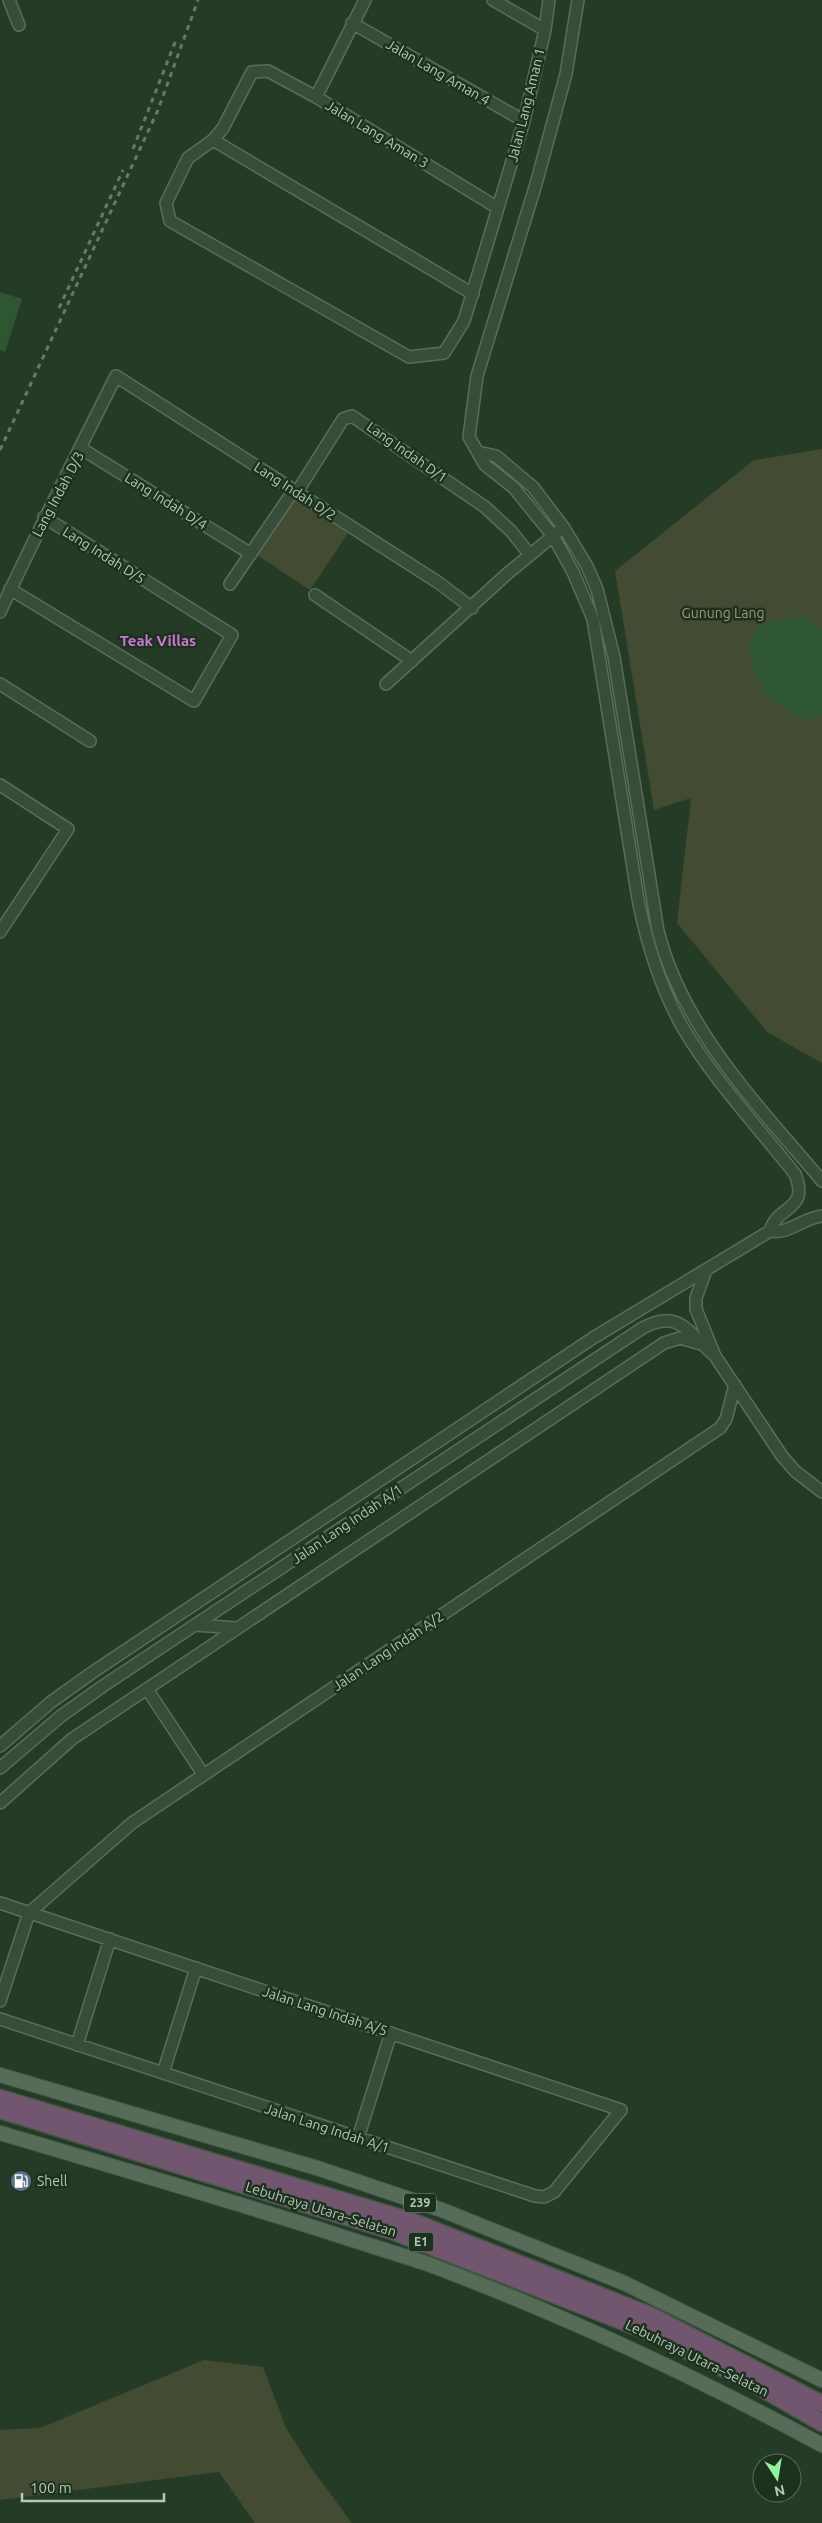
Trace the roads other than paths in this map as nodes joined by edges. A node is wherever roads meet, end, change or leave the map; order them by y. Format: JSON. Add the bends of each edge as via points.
{"nodes":[{"id":1,"x":9,"y":0,"type":"edge"},
{"id":2,"x":364,"y":0,"type":"edge"},
{"id":3,"x":493,"y":0,"type":"edge"},
{"id":4,"x":549,"y":0,"type":"edge"},
{"id":5,"x":578,"y":0,"type":"edge"},
{"id":6,"x":352,"y":23,"type":"junction"},
{"id":7,"x":18,"y":25,"type":"dead end"},
{"id":8,"x":545,"y":30,"type":"junction"},
{"id":9,"x":316,"y":97,"type":"junction"},
{"id":10,"x":524,"y":121,"type":"junction"},
{"id":11,"x":213,"y":140,"type":"junction"},
{"id":12,"x":498,"y":208,"type":"junction"},
{"id":13,"x":473,"y":294,"type":"junction"},
{"id":14,"x":116,"y":376,"type":"joint"},
{"id":15,"x":82,"y":449,"type":"junction"},
{"id":16,"x":478,"y":452,"type":"junction"},
{"id":17,"x":295,"y":491,"type":"junction"},
{"id":18,"x":44,"y":517,"type":"junction"},
{"id":19,"x":564,"y":528,"type":"junction"},
{"id":20,"x":553,"y":536,"type":"junction"},
{"id":21,"x":251,"y":554,"type":"junction"},
{"id":22,"x":530,"y":555,"type":"junction"},
{"id":23,"x":230,"y":584,"type":"dead end"},
{"id":24,"x":10,"y":590,"type":"junction"},
{"id":25,"x":315,"y":595,"type":"dead end"},
{"id":26,"x":472,"y":608,"type":"junction"},
{"id":27,"x":0,"y":612,"type":"edge"},
{"id":28,"x":412,"y":661,"type":"junction"},
{"id":29,"x":0,"y":684,"type":"edge"},
{"id":30,"x":386,"y":684,"type":"dead end"},
{"id":31,"x":90,"y":741,"type":"dead end"},
{"id":32,"x":0,"y":785,"type":"edge"},
{"id":33,"x":0,"y":932,"type":"edge"},
{"id":34,"x":822,"y":1181,"type":"edge"},
{"id":35,"x":822,"y":1216,"type":"edge"},
{"id":36,"x":770,"y":1231,"type":"junction"},
{"id":37,"x":706,"y":1270,"type":"junction"},
{"id":38,"x":701,"y":1344,"type":"junction"},
{"id":39,"x":715,"y":1356,"type":"junction"},
{"id":40,"x":735,"y":1385,"type":"junction"},
{"id":41,"x":822,"y":1492,"type":"edge"},
{"id":42,"x":195,"y":1625,"type":"junction"},
{"id":43,"x":237,"y":1628,"type":"junction"},
{"id":44,"x":147,"y":1689,"type":"junction"},
{"id":45,"x":0,"y":1746,"type":"edge"},
{"id":46,"x":0,"y":1768,"type":"edge"},
{"id":47,"x":203,"y":1774,"type":"junction"},
{"id":48,"x":0,"y":1803,"type":"edge"},
{"id":49,"x":0,"y":1903,"type":"edge"},
{"id":50,"x":28,"y":1913,"type":"junction"},
{"id":51,"x":110,"y":1940,"type":"junction"},
{"id":52,"x":196,"y":1968,"type":"junction"},
{"id":53,"x":0,"y":2002,"type":"edge"},
{"id":54,"x":0,"y":2018,"type":"edge"},
{"id":55,"x":391,"y":2033,"type":"junction"},
{"id":56,"x":77,"y":2045,"type":"junction"},
{"id":57,"x":163,"y":2073,"type":"junction"},
{"id":58,"x":0,"y":2075,"type":"edge"},
{"id":59,"x":0,"y":2098,"type":"edge"},
{"id":60,"x":0,"y":2110,"type":"edge"},
{"id":61,"x":621,"y":2110,"type":"joint"},
{"id":62,"x":0,"y":2133,"type":"edge"},
{"id":63,"x":358,"y":2138,"type":"junction"},
{"id":64,"x":822,"y":2380,"type":"edge"},
{"id":65,"x":822,"y":2404,"type":"edge"},
{"id":66,"x":822,"y":2423,"type":"edge"},
{"id":67,"x":822,"y":2445,"type":"edge"}],
"edges":[{"from":1,"to":7,"type":"street"},
{"from":2,"to":6,"type":"street"},
{"from":3,"to":8,"type":"street"},
{"from":4,"to":8,"type":"street","name":"Jalan Lang Aman 1"},
{"from":5,"to":16,"type":"street","via":[[566,74],[477,376],[469,433],[470,441]]},
{"from":6,"to":9,"type":"street"},
{"from":6,"to":10,"type":"street","name":"Jalan Lang Aman 4"},
{"from":8,"to":10,"type":"street","name":"Jalan Lang Aman 1"},
{"from":9,"to":11,"type":"street","name":"Jalan Lang Aman 3","via":[[268,70],[252,72],[223,128]]},
{"from":9,"to":12,"type":"street","name":"Jalan Lang Aman 3"},
{"from":10,"to":12,"type":"street","name":"Jalan Lang Aman 1"},
{"from":11,"to":13,"type":"street"},
{"from":11,"to":13,"type":"street","name":"Jalan Lang Aman 1","via":[[188,158],[166,202],[170,221],[409,357],[444,353],[464,321]]},
{"from":12,"to":13,"type":"street","name":"Jalan Lang Aman 1"},
{"from":14,"to":15,"type":"street","name":"Lang Indah D/3"},
{"from":14,"to":17,"type":"street","name":"Lang Indah D/2"},
{"from":15,"to":18,"type":"street","name":"Lang Indah D/3"},
{"from":15,"to":21,"type":"street","name":"Lang Indah D/4"},
{"from":16,"to":19,"type":"street","via":[[496,456],[522,476]]},
{"from":16,"to":20,"type":"street","via":[[485,465],[514,488]]},
{"from":17,"to":21,"type":"street","name":"Lang Indah D/1"},
{"from":17,"to":22,"type":"street","name":"Lang Indah D/1","via":[[343,418],[352,416],[485,507],[512,531]]},
{"from":17,"to":26,"type":"street","name":"Lang Indah D/2","via":[[439,583]]},
{"from":18,"to":24,"type":"street","name":"Lang Indah D/3"},
{"from":18,"to":24,"type":"street","name":"Lang Indah D/5","via":[[232,635],[194,701]]},
{"from":19,"to":20,"type":"street"},
{"from":19,"to":34,"type":"street","via":[[587,566],[606,616],[658,931],[668,961],[691,1014],[715,1051]]},
{"from":20,"to":22,"type":"street"},
{"from":20,"to":36,"type":"street","via":[[593,620],[638,899],[656,970],[683,1028],[798,1180],[797,1200],[773,1222]]},
{"from":21,"to":23,"type":"street","name":"Lang Indah D/1"},
{"from":22,"to":26,"type":"street"},
{"from":24,"to":27,"type":"street","name":"Lang Indah D/3"},
{"from":25,"to":28,"type":"street"},
{"from":26,"to":28,"type":"street"},
{"from":28,"to":30,"type":"street"},
{"from":29,"to":31,"type":"street"},
{"from":32,"to":33,"type":"street","via":[[68,829]]},
{"from":35,"to":36,"type":"street","via":[[805,1219],[786,1230]]},
{"from":36,"to":37,"type":"street"},
{"from":37,"to":39,"type":"street","via":[[696,1298],[696,1309]]},
{"from":37,"to":45,"type":"street","via":[[593,1338],[93,1672],[51,1702]]},
{"from":38,"to":39,"type":"street","name":"Jalan Lang Indah A/1"},
{"from":38,"to":42,"type":"street","name":"Jalan Lang Indah A/1","via":[[684,1326],[667,1320],[653,1322]]},
{"from":38,"to":43,"type":"street","name":"Jalan Lang Indah A/1","via":[[680,1338],[664,1343]]},
{"from":39,"to":40,"type":"street"},
{"from":40,"to":41,"type":"street","via":[[786,1461]]},
{"from":40,"to":47,"type":"street","name":"Jalan Lang Indah A/2","via":[[726,1419],[720,1428]]},
{"from":42,"to":43,"type":"street"},
{"from":42,"to":46,"type":"street","name":"Jalan Lang Indah A/1","via":[[61,1716]]},
{"from":43,"to":44,"type":"street","name":"Jalan Lang Indah A/1"},
{"from":44,"to":47,"type":"street"},
{"from":44,"to":48,"type":"street","name":"Jalan Lang Indah A/1","via":[[72,1739]]},
{"from":47,"to":50,"type":"street","name":"Jalan Lang Indah A/2","via":[[132,1824]]},
{"from":49,"to":50,"type":"street","name":"Jalan Lang Indah A/5"},
{"from":50,"to":51,"type":"street","name":"Jalan Lang Indah A/5"},
{"from":50,"to":53,"type":"street"},
{"from":51,"to":52,"type":"street","name":"Jalan Lang Indah A/5"},
{"from":51,"to":56,"type":"street"},
{"from":52,"to":55,"type":"street","name":"Jalan Lang Indah A/5"},
{"from":52,"to":57,"type":"street"},
{"from":54,"to":56,"type":"street","name":"Jalan Lang Indah A/1"},
{"from":55,"to":61,"type":"street","name":"Jalan Lang Indah A/5"},
{"from":55,"to":63,"type":"street"},
{"from":56,"to":57,"type":"street","name":"Jalan Lang Indah A/1"},
{"from":57,"to":63,"type":"street","name":"Jalan Lang Indah A/1"},
{"from":58,"to":64,"type":"main road","number":"239","via":[[317,2168],[442,2210],[624,2283]]},
{"from":59,"to":65,"type":"highway","name":"Lebuhraya Utara–Selatan","number":"E1","via":[[411,2221],[652,2316]]},
{"from":60,"to":66,"type":"highway","name":"Lebuhraya Utara–Selatan","number":"E1","via":[[392,2231],[647,2331],[751,2382]]},
{"from":61,"to":63,"type":"street","name":"Jalan Lang Indah A/1","via":[[554,2192],[544,2197]]},
{"from":62,"to":67,"type":"main road","via":[[244,2205],[426,2264],[642,2353]]}]}
